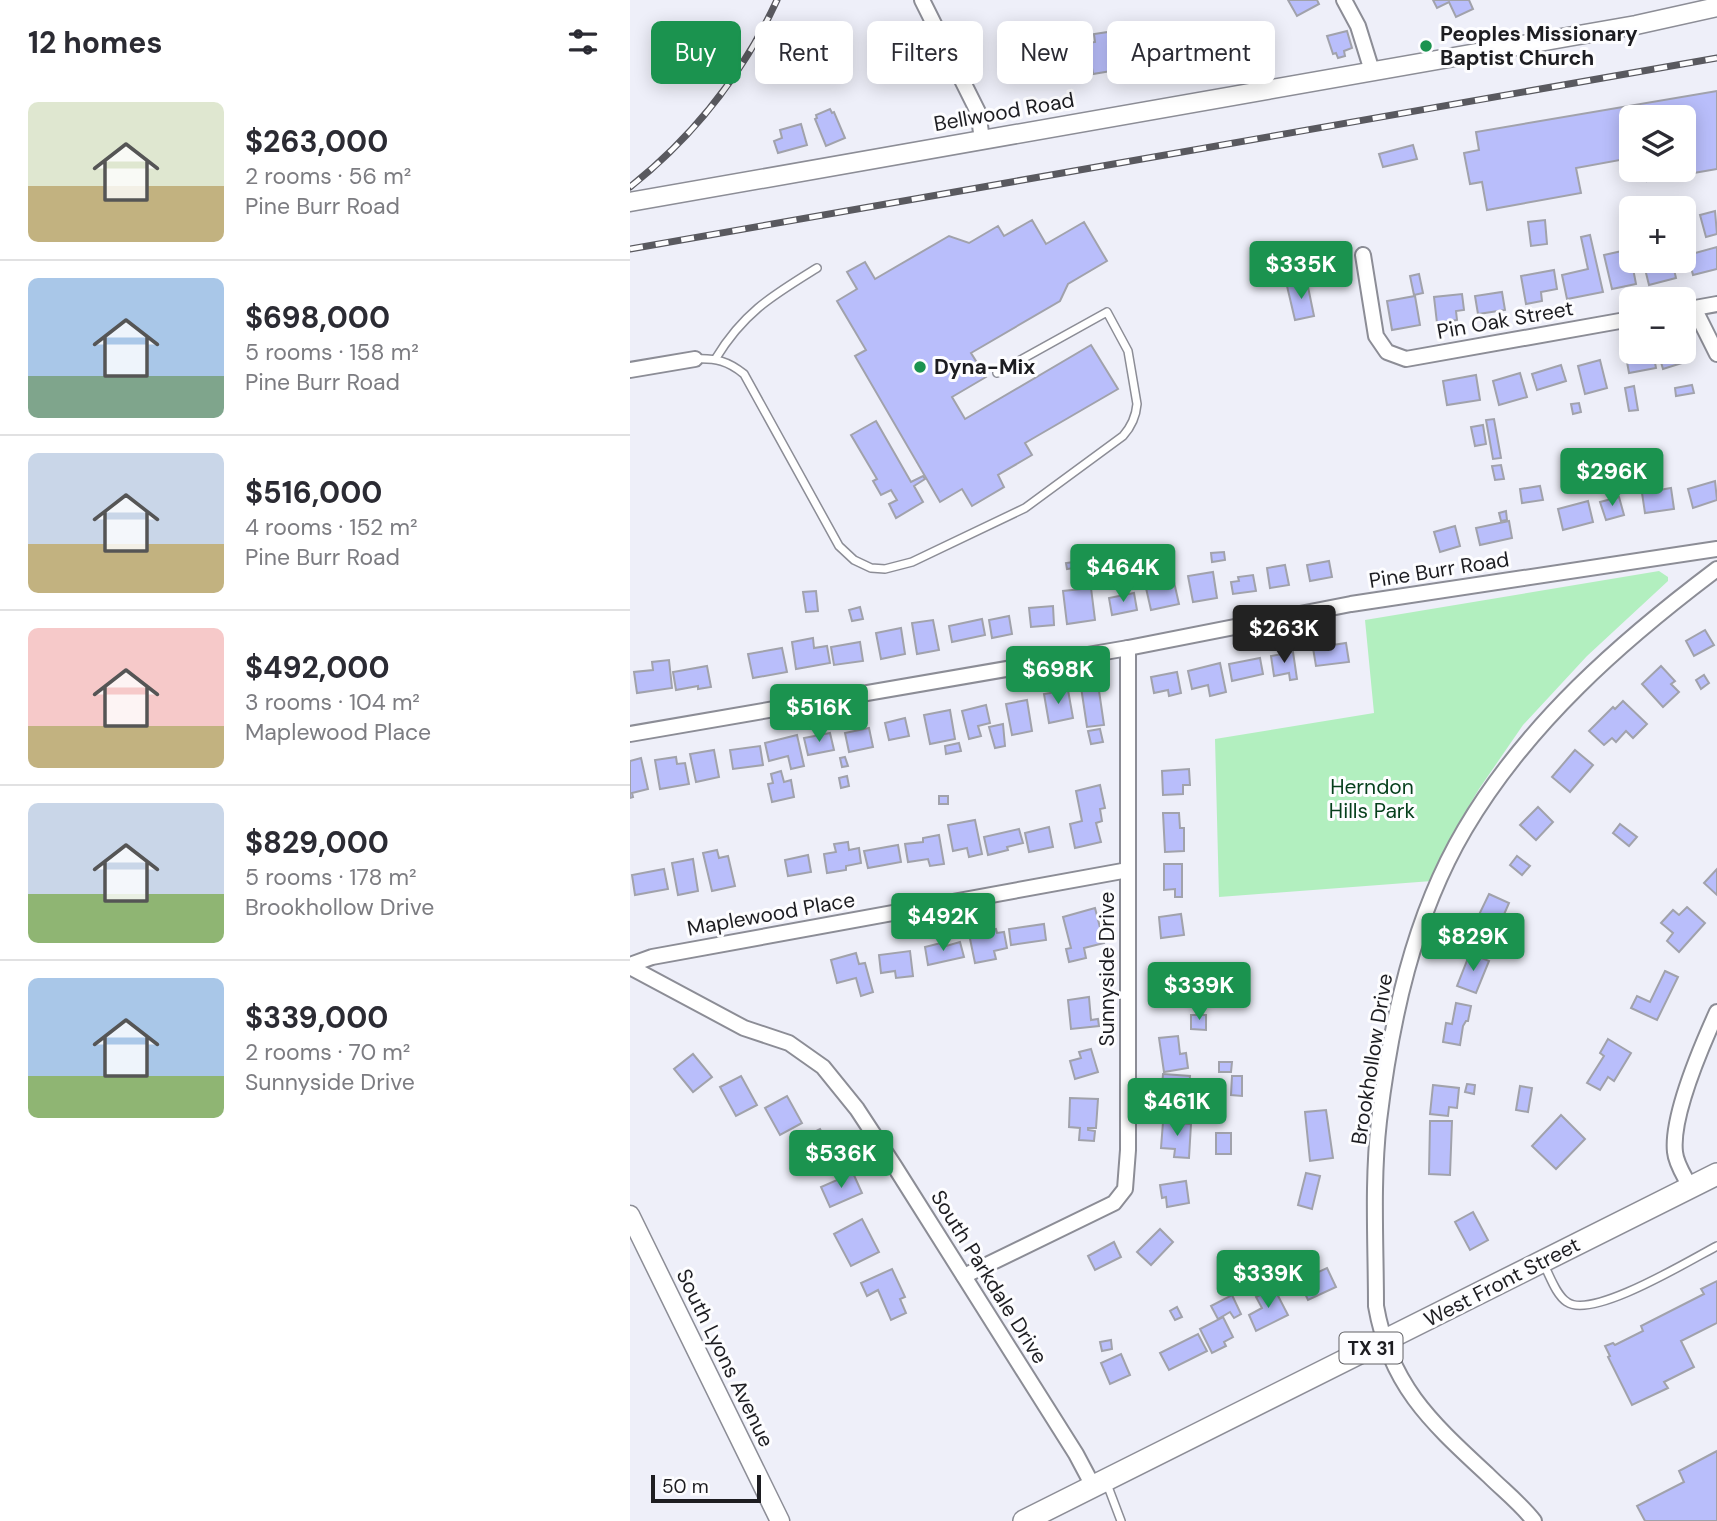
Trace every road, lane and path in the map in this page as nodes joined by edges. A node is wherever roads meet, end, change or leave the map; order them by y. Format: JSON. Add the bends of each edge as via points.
{"nodes":[{"id":1,"x":922,"y":0,"type":"edge"},
{"id":2,"x":1344,"y":0,"type":"edge"},
{"id":3,"x":1717,"y":7,"type":"edge"},
{"id":4,"x":1372,"y":71,"type":"junction"},
{"id":5,"x":982,"y":139,"type":"junction"},
{"id":6,"x":630,"y":202,"type":"edge"},
{"id":7,"x":1363,"y":255,"type":"dead end"},
{"id":8,"x":817,"y":268,"type":"dead end"},
{"id":9,"x":1717,"y":304,"type":"edge"},
{"id":10,"x":1696,"y":308,"type":"edge"},
{"id":11,"x":1696,"y":320,"type":"edge"},
{"id":12,"x":1619,"y":321,"type":"edge"},
{"id":13,"x":1717,"y":354,"type":"edge"},
{"id":14,"x":716,"y":358,"type":"junction"},
{"id":15,"x":695,"y":359,"type":"joint"},
{"id":16,"x":630,"y":370,"type":"edge"},
{"id":17,"x":997,"y":373,"type":"dead end"},
{"id":18,"x":1717,"y":549,"type":"edge"},
{"id":19,"x":1717,"y":569,"type":"edge"},
{"id":20,"x":1128,"y":648,"type":"junction"},
{"id":21,"x":630,"y":734,"type":"edge"},
{"id":22,"x":1128,"y":870,"type":"junction"},
{"id":23,"x":630,"y":966,"type":"edge"},
{"id":24,"x":1717,"y":1012,"type":"edge"},
{"id":25,"x":1717,"y":1174,"type":"edge"},
{"id":26,"x":1690,"y":1188,"type":"junction"},
{"id":27,"x":630,"y":1216,"type":"edge"},
{"id":28,"x":1717,"y":1246,"type":"edge"},
{"id":29,"x":1542,"y":1261,"type":"junction"},
{"id":30,"x":964,"y":1276,"type":"junction"},
{"id":31,"x":1385,"y":1341,"type":"junction"},
{"id":32,"x":1099,"y":1483,"type":"junction"},
{"id":33,"x":780,"y":1521,"type":"edge"},
{"id":34,"x":1024,"y":1521,"type":"edge"},
{"id":35,"x":1121,"y":1521,"type":"edge"},
{"id":36,"x":1534,"y":1521,"type":"edge"}],
"edges":[{"from":1,"to":5,"type":"street","via":[[978,112]]},
{"from":2,"to":4,"type":"street"},
{"from":3,"to":4,"type":"street","name":"Bellwood Road"},
{"from":4,"to":5,"type":"street","name":"Bellwood Road"},
{"from":5,"to":6,"type":"street","name":"Bellwood Road"},
{"from":7,"to":12,"type":"street","name":"Pin Oak Street","via":[[1376,336],[1387,352],[1406,359]]},
{"from":8,"to":14,"type":"lane","via":[[753,310]]},
{"from":9,"to":10,"type":"street"},
{"from":11,"to":13,"type":"street"},
{"from":14,"to":15,"type":"lane"},
{"from":14,"to":17,"type":"lane","via":[[744,374],[839,546],[863,565],[885,569],[912,562],[1025,508],[1123,436],[1137,412],[1128,351],[1107,312]]},
{"from":15,"to":16,"type":"street"},
{"from":18,"to":20,"type":"street","name":"Pine Burr Road","via":[[1351,604]]},
{"from":19,"to":31,"type":"street","name":"Brookhollow Drive","via":[[1617,648],[1523,747],[1464,831],[1436,888],[1403,985],[1379,1122],[1376,1306]]},
{"from":20,"to":21,"type":"street","name":"Pine Burr Road"},
{"from":20,"to":22,"type":"street","name":"Sunnyside Drive"},
{"from":22,"to":23,"type":"street","name":"Maplewood Place","via":[[652,957]]},
{"from":22,"to":30,"type":"street","name":"Sunnyside Drive","via":[[1125,1189],[1114,1203]]},
{"from":23,"to":30,"type":"street","name":"South Parkdale Drive","via":[[744,1028],[789,1043],[823,1067],[857,1109]]},
{"from":24,"to":26,"type":"street","via":[[1700,1048],[1676,1134],[1675,1154]]},
{"from":25,"to":26,"type":"main road","name":"West Front Street","number":"TX 31"},
{"from":26,"to":29,"type":"main road","name":"West Front Street","number":"TX 31"},
{"from":27,"to":33,"type":"street","name":"South Lyons Avenue"},
{"from":28,"to":29,"type":"lane","via":[[1615,1298],[1585,1306],[1566,1301]]},
{"from":29,"to":31,"type":"main road","name":"West Front Street","number":"TX 31"},
{"from":30,"to":32,"type":"street","name":"South Parkdale Drive"},
{"from":31,"to":32,"type":"main road","name":"West Front Street","number":"TX 31"},
{"from":31,"to":36,"type":"street","name":"Brookhollow Drive","via":[[1423,1412]]},
{"from":32,"to":34,"type":"main road","name":"West Front Street","number":"TX 31"},
{"from":32,"to":35,"type":"lane"}]}
